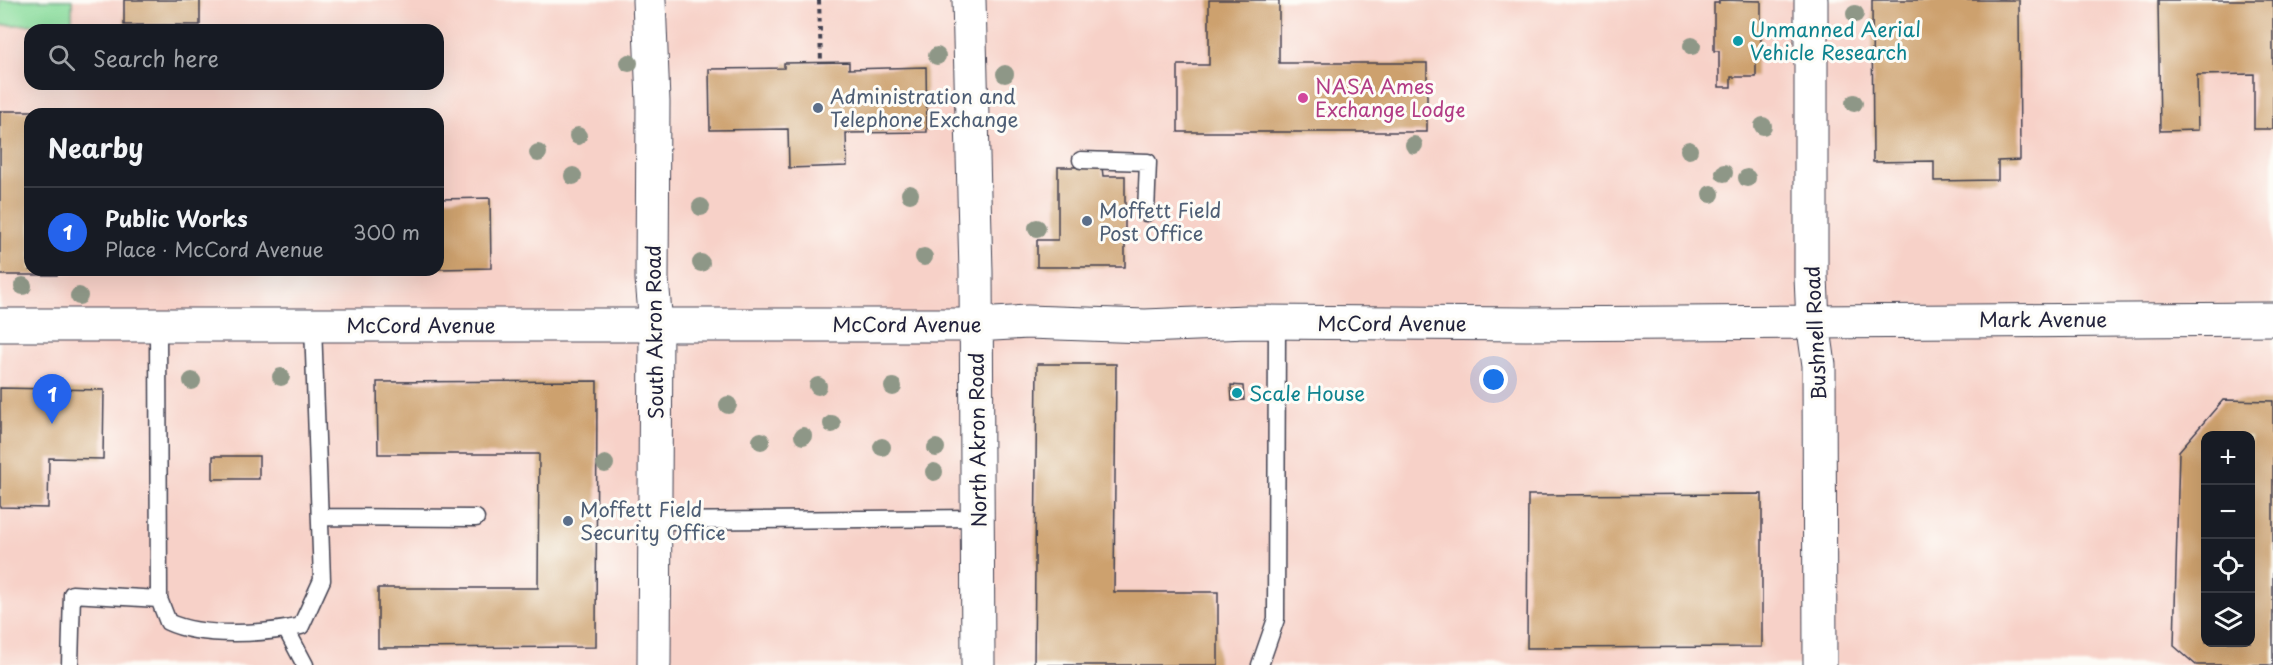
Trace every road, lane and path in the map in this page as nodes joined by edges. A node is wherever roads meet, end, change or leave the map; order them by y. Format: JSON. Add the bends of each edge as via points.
{"nodes":[{"id":1,"x":649,"y":0,"type":"edge"},
{"id":2,"x":819,"y":0,"type":"edge"},
{"id":3,"x":969,"y":0,"type":"edge"},
{"id":4,"x":1811,"y":0,"type":"edge"},
{"id":5,"x":821,"y":62,"type":"dead end"},
{"id":6,"x":1081,"y":160,"type":"dead end"},
{"id":7,"x":1146,"y":213,"type":"dead end"},
{"id":8,"x":2273,"y":319,"type":"edge"},
{"id":9,"x":1277,"y":322,"type":"junction"},
{"id":10,"x":1813,"y":322,"type":"junction"},
{"id":11,"x":0,"y":325,"type":"edge"},
{"id":12,"x":158,"y":325,"type":"junction"},
{"id":13,"x":313,"y":325,"type":"junction"},
{"id":14,"x":656,"y":325,"type":"junction"},
{"id":15,"x":976,"y":325,"type":"junction"},
{"id":16,"x":320,"y":517,"type":"junction"},
{"id":17,"x":476,"y":518,"type":"dead end"},
{"id":18,"x":978,"y":518,"type":"junction"},
{"id":19,"x":655,"y":521,"type":"junction"},
{"id":20,"x":159,"y":599,"type":"junction"},
{"id":21,"x":286,"y":629,"type":"junction"},
{"id":22,"x":70,"y":665,"type":"edge"},
{"id":23,"x":305,"y":665,"type":"edge"},
{"id":24,"x":654,"y":665,"type":"edge"},
{"id":25,"x":978,"y":665,"type":"edge"},
{"id":26,"x":1260,"y":665,"type":"edge"},
{"id":27,"x":1820,"y":665,"type":"edge"}],
"edges":[{"from":1,"to":14,"type":"street","name":"South Akron Road","via":[[652,279]]},
{"from":2,"to":5,"type":"path"},
{"from":3,"to":15,"type":"street","name":"North Akron Road"},
{"from":4,"to":10,"type":"street","name":"Bushnell Road"},
{"from":6,"to":7,"type":"lane","via":[[1148,162]]},
{"from":8,"to":10,"type":"street","name":"Mark Avenue"},
{"from":9,"to":10,"type":"street","name":"McCord Avenue"},
{"from":9,"to":15,"type":"street","name":"McCord Avenue"},
{"from":9,"to":26,"type":"lane","via":[[1276,619]]},
{"from":10,"to":27,"type":"street","name":"Bushnell Road","via":[[1819,365]]},
{"from":11,"to":12,"type":"street","name":"McCord Avenue"},
{"from":12,"to":13,"type":"street","name":"McCord Avenue"},
{"from":12,"to":20,"type":"lane"},
{"from":13,"to":14,"type":"street","name":"McCord Avenue"},
{"from":13,"to":16,"type":"lane"},
{"from":14,"to":15,"type":"street","name":"McCord Avenue"},
{"from":14,"to":19,"type":"street","name":"South Akron Road"},
{"from":15,"to":18,"type":"street","name":"North Akron Road"},
{"from":16,"to":17,"type":"lane"},
{"from":16,"to":21,"type":"lane","via":[[322,580],[301,626]]},
{"from":18,"to":19,"type":"lane"},
{"from":18,"to":25,"type":"street","name":"North Akron Road"},
{"from":19,"to":24,"type":"street","name":"South Akron Road"},
{"from":20,"to":21,"type":"lane","via":[[168,622],[184,629]]},
{"from":20,"to":22,"type":"lane","via":[[72,594]]},
{"from":21,"to":23,"type":"lane"}]}
